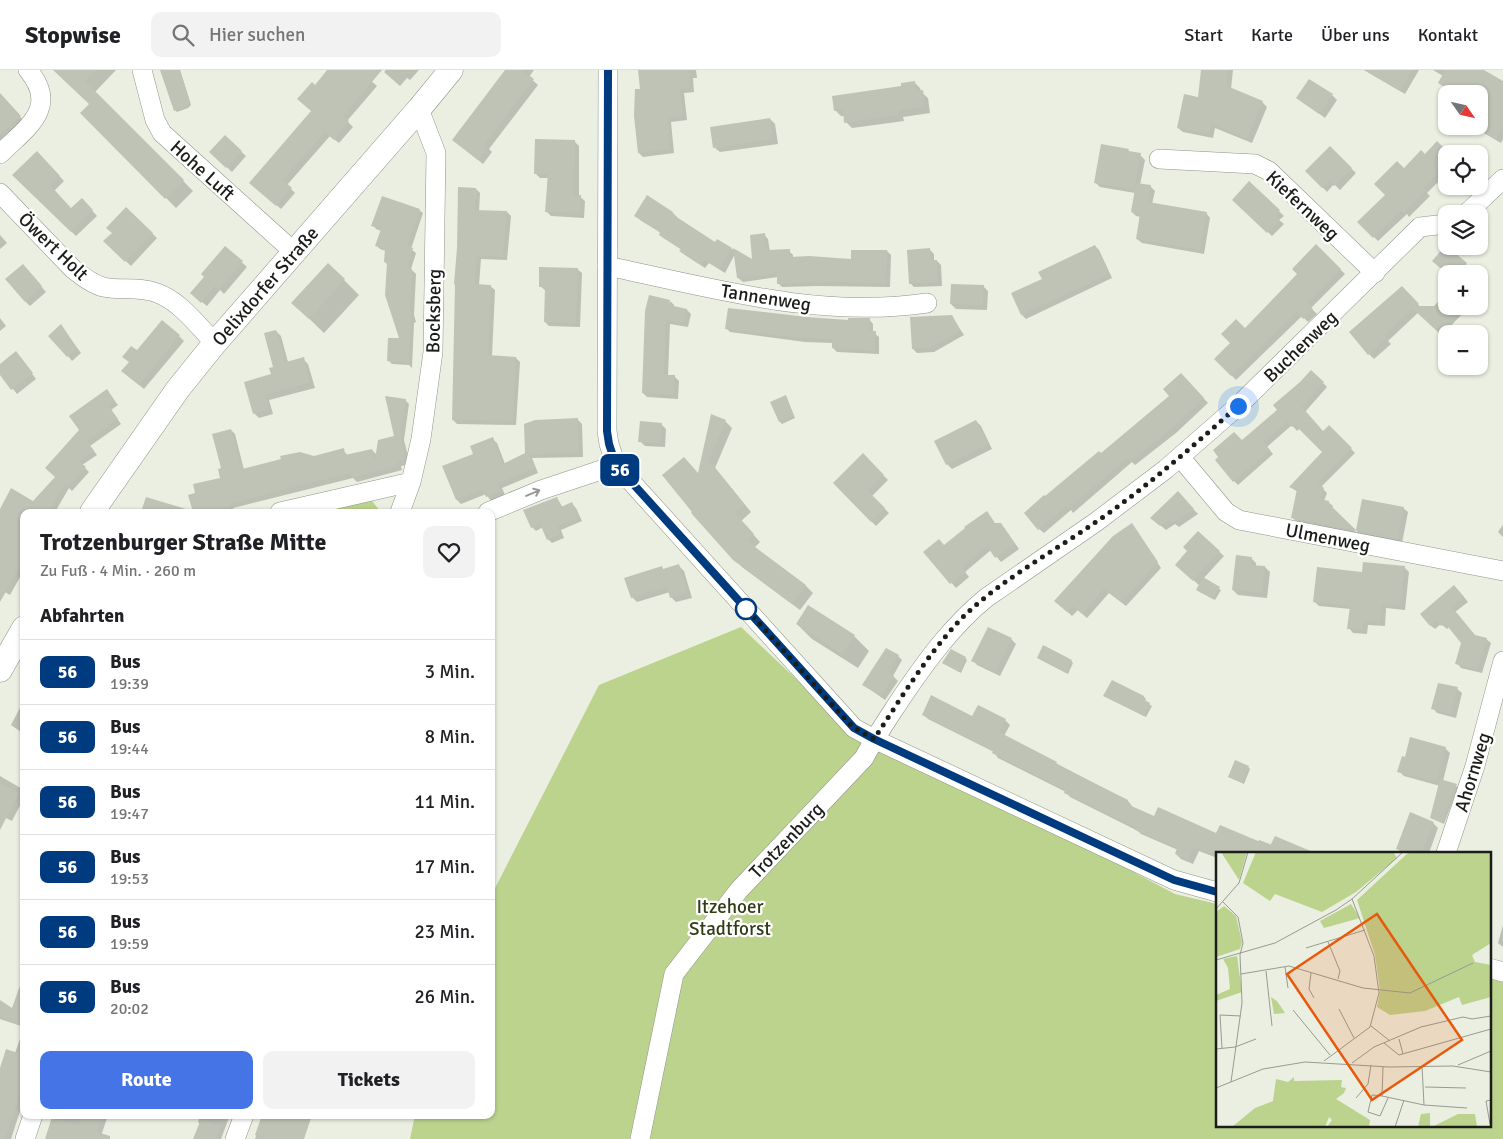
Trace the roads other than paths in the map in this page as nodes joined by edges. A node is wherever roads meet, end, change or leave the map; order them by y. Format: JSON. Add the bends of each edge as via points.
{"nodes":[{"id":1,"x":28,"y":70,"type":"edge"},
{"id":2,"x":142,"y":70,"type":"edge"},
{"id":3,"x":451,"y":70,"type":"edge"},
{"id":4,"x":608,"y":70,"type":"edge"},
{"id":5,"x":419,"y":109,"type":"junction"},
{"id":6,"x":0,"y":154,"type":"edge"},
{"id":7,"x":1159,"y":159,"type":"dead end"},
{"id":8,"x":1503,"y":180,"type":"edge"},
{"id":9,"x":0,"y":193,"type":"edge"},
{"id":10,"x":1476,"y":205,"type":"edge"},
{"id":11,"x":1438,"y":225,"type":"edge"},
{"id":12,"x":294,"y":252,"type":"junction"},
{"id":13,"x":607,"y":266,"type":"junction"},
{"id":14,"x":1375,"y":273,"type":"junction"},
{"id":15,"x":927,"y":302,"type":"dead end"},
{"id":16,"x":215,"y":343,"type":"junction"},
{"id":17,"x":1180,"y":457,"type":"junction"},
{"id":18,"x":616,"y":465,"type":"junction"},
{"id":19,"x":410,"y":482,"type":"junction"},
{"id":20,"x":94,"y":509,"type":"edge"},
{"id":21,"x":293,"y":509,"type":"edge"},
{"id":22,"x":401,"y":509,"type":"edge"},
{"id":23,"x":495,"y":509,"type":"edge"},
{"id":24,"x":1503,"y":570,"type":"edge"},
{"id":25,"x":20,"y":634,"type":"edge"},
{"id":26,"x":1503,"y":661,"type":"edge"},
{"id":27,"x":2,"y":663,"type":"edge"},
{"id":28,"x":874,"y":739,"type":"junction"},
{"id":29,"x":1446,"y":852,"type":"edge"},
{"id":30,"x":1216,"y":892,"type":"edge"},
{"id":31,"x":1490,"y":968,"type":"edge"},
{"id":32,"x":1503,"y":972,"type":"edge"},
{"id":33,"x":32,"y":1119,"type":"edge"},
{"id":34,"x":242,"y":1119,"type":"edge"},
{"id":35,"x":25,"y":1139,"type":"edge"},
{"id":36,"x":235,"y":1139,"type":"edge"},
{"id":37,"x":640,"y":1139,"type":"edge"}],
"edges":[{"from":1,"to":6,"type":"street","via":[[39,85],[42,104],[34,121]]},
{"from":2,"to":12,"type":"street","name":"Hohe Luft","via":[[155,120],[162,133]]},
{"from":3,"to":5,"type":"street","name":"Oelixdorfer Straße"},
{"from":4,"to":13,"type":"street"},
{"from":5,"to":12,"type":"street","name":"Oelixdorfer Straße"},
{"from":5,"to":19,"type":"street","name":"Bocksberg","via":[[436,152],[433,352],[425,414]]},
{"from":7,"to":14,"type":"street","name":"Kiefernweg","via":[[1255,164],[1269,171]]},
{"from":8,"to":10,"type":"street"},
{"from":9,"to":16,"type":"street","name":"Öwert Holt","via":[[84,277],[104,287],[158,293],[180,308]]},
{"from":11,"to":14,"type":"street","name":"Buchenweg","via":[[1420,228]]},
{"from":12,"to":16,"type":"street","name":"Oelixdorfer Straße"},
{"from":13,"to":15,"type":"street","name":"Tannenweg","via":[[798,304],[876,307]]},
{"from":13,"to":18,"type":"street","via":[[607,431]]},
{"from":14,"to":17,"type":"street","name":"Buchenweg","via":[[1238,406]]},
{"from":16,"to":20,"type":"street","name":"Oelixdorfer Straße","via":[[178,389]]},
{"from":17,"to":24,"type":"street","name":"Ulmenweg","via":[[1226,512],[1239,520]]},
{"from":17,"to":28,"type":"street","name":"Buchenweg","via":[[1132,496],[1006,583],[967,614],[923,666]]},
{"from":23,"to":18,"type":"street","one_way":true},
{"from":18,"to":28,"type":"street","via":[[845,719]]},
{"from":19,"to":21,"type":"street"},
{"from":19,"to":22,"type":"street","name":"Bocksberg"},
{"from":25,"to":27,"type":"street"},
{"from":26,"to":29,"type":"street","name":"Ahornweg","via":[[1475,766]]},
{"from":28,"to":30,"type":"street","via":[[1174,880]]},
{"from":28,"to":37,"type":"street","name":"Trotzenburg","via":[[864,758],[739,890],[674,974]]},
{"from":31,"to":32,"type":"street"},
{"from":33,"to":35,"type":"street"},
{"from":34,"to":36,"type":"street"}]}
